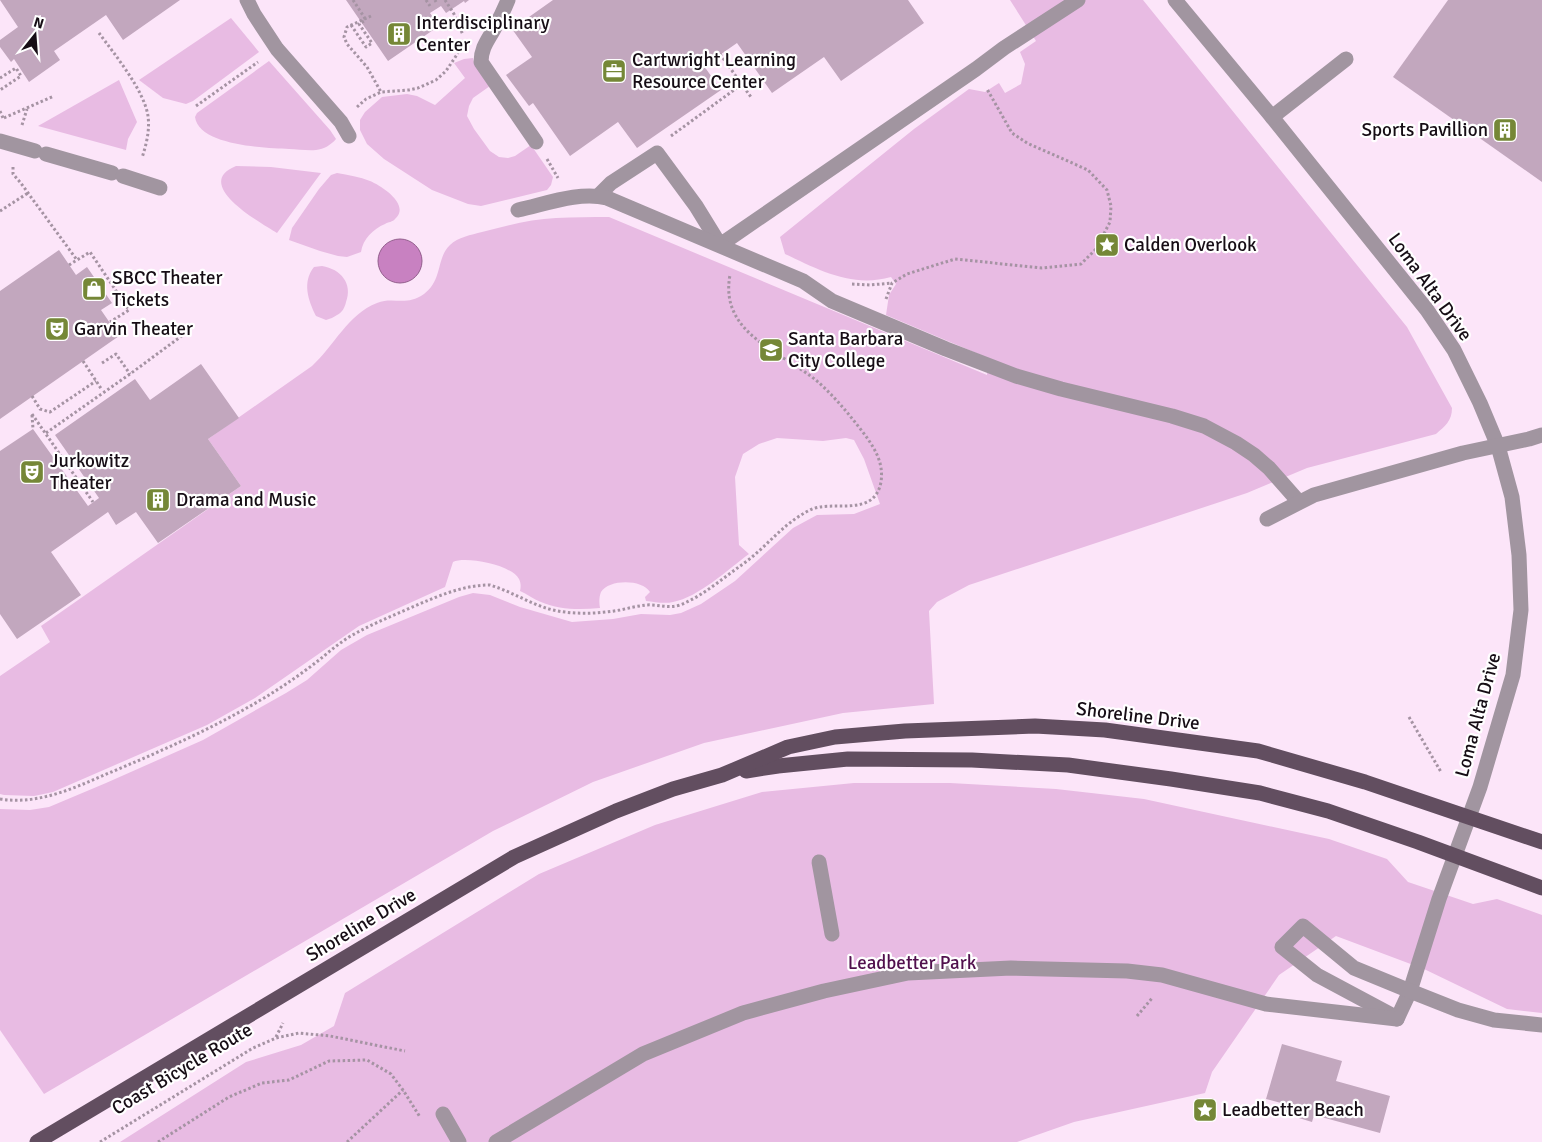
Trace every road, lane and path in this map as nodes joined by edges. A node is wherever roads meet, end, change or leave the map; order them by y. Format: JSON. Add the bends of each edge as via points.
{"nodes":[{"id":1,"x":247,"y":0,"type":"edge"},
{"id":2,"x":353,"y":0,"type":"edge"},
{"id":3,"x":426,"y":0,"type":"edge"},
{"id":4,"x":445,"y":0,"type":"edge"},
{"id":5,"x":508,"y":0,"type":"edge"},
{"id":6,"x":1078,"y":0,"type":"edge"},
{"id":7,"x":1175,"y":0,"type":"edge"},
{"id":8,"x":430,"y":6,"type":"dead end"},
{"id":9,"x":366,"y":20,"type":"junction"},
{"id":10,"x":351,"y":25,"type":"junction"},
{"id":11,"x":99,"y":33,"type":"dead end"},
{"id":12,"x":277,"y":49,"type":"junction"},
{"id":13,"x":466,"y":50,"type":"junction"},
{"id":14,"x":482,"y":51,"type":"junction"},
{"id":15,"x":720,"y":54,"type":"dead end"},
{"id":16,"x":1346,"y":59,"type":"dead end"},
{"id":17,"x":976,"y":69,"type":"junction"},
{"id":18,"x":0,"y":78,"type":"edge"},
{"id":19,"x":750,"y":79,"type":"dead end"},
{"id":20,"x":742,"y":85,"type":"junction"},
{"id":21,"x":0,"y":90,"type":"edge"},
{"id":22,"x":381,"y":92,"type":"junction"},
{"id":23,"x":54,"y":96,"type":"dead end"},
{"id":24,"x":750,"y":97,"type":"dead end"},
{"id":25,"x":196,"y":106,"type":"dead end"},
{"id":26,"x":1272,"y":117,"type":"junction"},
{"id":27,"x":3,"y":118,"type":"dead end"},
{"id":28,"x":341,"y":122,"type":"junction"},
{"id":29,"x":349,"y":136,"type":"dead end"},
{"id":30,"x":669,"y":137,"type":"dead end"},
{"id":31,"x":0,"y":141,"type":"edge"},
{"id":32,"x":536,"y":142,"type":"joint"},
{"id":33,"x":142,"y":159,"type":"dead end"},
{"id":34,"x":20,"y":182,"type":"dead end"},
{"id":35,"x":160,"y":188,"type":"dead end"},
{"id":36,"x":28,"y":193,"type":"junction"},
{"id":37,"x":598,"y":196,"type":"junction"},
{"id":38,"x":568,"y":198,"type":"junction"},
{"id":39,"x":518,"y":210,"type":"dead end"},
{"id":40,"x":0,"y":211,"type":"edge"},
{"id":41,"x":720,"y":245,"type":"junction"},
{"id":42,"x":738,"y":254,"type":"junction"},
{"id":43,"x":77,"y":260,"type":"junction"},
{"id":44,"x":70,"y":265,"type":"dead end"},
{"id":45,"x":878,"y":320,"type":"junction"},
{"id":46,"x":110,"y":322,"type":"dead end"},
{"id":47,"x":187,"y":332,"type":"dead end"},
{"id":48,"x":83,"y":361,"type":"dead end"},
{"id":49,"x":102,"y":363,"type":"dead end"},
{"id":50,"x":90,"y":372,"type":"dead end"},
{"id":51,"x":130,"y":374,"type":"junction"},
{"id":52,"x":96,"y":381,"type":"junction"},
{"id":53,"x":32,"y":396,"type":"dead end"},
{"id":54,"x":34,"y":429,"type":"dead end"},
{"id":55,"x":46,"y":433,"type":"junction"},
{"id":56,"x":1542,"y":435,"type":"edge"},
{"id":57,"x":1498,"y":446,"type":"junction"},
{"id":58,"x":93,"y":502,"type":"dead end"},
{"id":59,"x":1299,"y":502,"type":"junction"},
{"id":60,"x":1267,"y":519,"type":"dead end"},
{"id":61,"x":1409,"y":717,"type":"dead end"},
{"id":62,"x":1441,"y":772,"type":"dead end"},
{"id":63,"x":722,"y":775,"type":"junction"},
{"id":64,"x":0,"y":799,"type":"edge"},
{"id":65,"x":1469,"y":817,"type":"junction"},
{"id":66,"x":1542,"y":842,"type":"edge"},
{"id":67,"x":1455,"y":856,"type":"junction"},
{"id":68,"x":819,"y":862,"type":"dead end"},
{"id":69,"x":1542,"y":888,"type":"edge"},
{"id":70,"x":832,"y":934,"type":"dead end"},
{"id":71,"x":1410,"y":992,"type":"junction"},
{"id":72,"x":1398,"y":1019,"type":"junction"},
{"id":73,"x":1542,"y":1025,"type":"edge"},
{"id":74,"x":405,"y":1051,"type":"dead end"},
{"id":75,"x":403,"y":1090,"type":"junction"},
{"id":76,"x":443,"y":1114,"type":"dead end"},
{"id":77,"x":422,"y":1120,"type":"dead end"},
{"id":78,"x":37,"y":1142,"type":"edge"},
{"id":79,"x":100,"y":1142,"type":"edge"},
{"id":80,"x":158,"y":1142,"type":"edge"},
{"id":81,"x":347,"y":1142,"type":"edge"},
{"id":82,"x":459,"y":1142,"type":"edge"},
{"id":83,"x":496,"y":1142,"type":"edge"}],
"edges":[{"from":1,"to":12,"type":"street"},
{"from":2,"to":9,"type":"path"},
{"from":3,"to":8,"type":"path"},
{"from":4,"to":13,"type":"path","via":[[463,32]]},
{"from":5,"to":14,"type":"street"},
{"from":6,"to":17,"type":"street"},
{"from":7,"to":26,"type":"street","name":"Loma Alta Drive"},
{"from":9,"to":10,"type":"path","via":[[371,16]]},
{"from":9,"to":10,"type":"path","via":[[359,24],[372,43],[366,47]]},
{"from":10,"to":22,"type":"path","via":[[344,37],[347,44],[367,66]]},
{"from":11,"to":33,"type":"path","via":[[138,90],[146,108],[148,135]]},
{"from":12,"to":25,"type":"path"},
{"from":12,"to":28,"type":"street"},
{"from":13,"to":14,"type":"path"},
{"from":13,"to":22,"type":"path","via":[[455,55],[446,71],[427,85]]},
{"from":14,"to":32,"type":"street","via":[[483,66]]},
{"from":15,"to":20,"type":"path"},
{"from":16,"to":26,"type":"street"},
{"from":17,"to":41,"type":"street"},
{"from":17,"to":45,"type":"path","via":[[1012,133],[1027,144],[1088,170],[1107,190],[1110,222],[1096,249],[1081,264],[1042,268],[955,259],[907,274],[892,283]]},
{"from":18,"to":21,"type":"path","via":[[16,68],[21,76]]},
{"from":19,"to":20,"type":"path"},
{"from":20,"to":24,"type":"path"},
{"from":20,"to":30,"type":"path"},
{"from":22,"to":28,"type":"path","via":[[366,99]]},
{"from":23,"to":27,"type":"path"},
{"from":26,"to":57,"type":"street","name":"Loma Alta Drive","via":[[1428,310],[1454,350]]},
{"from":28,"to":29,"type":"street"},
{"from":31,"to":35,"type":"street"},
{"from":32,"to":38,"type":"path"},
{"from":34,"to":36,"type":"path"},
{"from":36,"to":40,"type":"path"},
{"from":36,"to":43,"type":"path"},
{"from":37,"to":38,"type":"street"},
{"from":37,"to":41,"type":"street"},
{"from":37,"to":41,"type":"street","via":[[611,182],[657,153]]},
{"from":38,"to":39,"type":"street"},
{"from":41,"to":42,"type":"street"},
{"from":42,"to":45,"type":"street","via":[[803,281],[832,301]]},
{"from":42,"to":64,"type":"path","via":[[728,285],[731,308],[736,318],[752,337],[815,380],[835,398],[866,437],[880,460],[882,474],[878,492],[871,500],[863,504],[814,508],[797,516],[748,560],[708,590],[674,607],[648,605],[610,612],[574,613],[548,608],[490,585],[438,596],[349,638],[270,694],[210,728],[43,799]]},
{"from":43,"to":44,"type":"path"},
{"from":43,"to":46,"type":"path","via":[[90,252],[129,310]]},
{"from":45,"to":59,"type":"street","via":[[1016,376],[1204,426],[1254,455]]},
{"from":47,"to":51,"type":"path"},
{"from":48,"to":52,"type":"path"},
{"from":49,"to":51,"type":"path","via":[[116,354]]},
{"from":50,"to":52,"type":"path","via":[[102,390]]},
{"from":51,"to":55,"type":"path"},
{"from":52,"to":53,"type":"path","via":[[50,412],[40,409]]},
{"from":54,"to":55,"type":"path","via":[[32,414]]},
{"from":55,"to":58,"type":"path"},
{"from":56,"to":57,"type":"street"},
{"from":57,"to":59,"type":"street","via":[[1463,453]]},
{"from":57,"to":65,"type":"street","name":"Loma Alta Drive","via":[[1513,507],[1521,610],[1513,674]]},
{"from":59,"to":60,"type":"street"},
{"from":61,"to":62,"type":"path"},
{"from":63,"to":65,"type":"main road","name":"Shoreline Drive","via":[[788,747],[836,737],[1035,726],[1105,730],[1258,751]]},
{"from":63,"to":67,"type":"main road","name":"Shoreline Drive","via":[[848,759],[1068,765],[1260,793],[1328,811]]},
{"from":63,"to":78,"type":"main road","name":"Shoreline Drive","via":[[616,810],[514,857]]},
{"from":65,"to":66,"type":"main road","name":"Shoreline Drive"},
{"from":65,"to":67,"type":"street","name":"Loma Alta Drive"},
{"from":67,"to":69,"type":"main road","name":"Shoreline Drive"},
{"from":67,"to":71,"type":"street","name":"Loma Alta Drive"},
{"from":68,"to":70,"type":"street"},
{"from":71,"to":72,"type":"street","name":"Loma Alta Drive"},
{"from":71,"to":72,"type":"street","via":[[1354,968],[1303,926],[1282,947],[1317,975]]},
{"from":71,"to":73,"type":"street","via":[[1494,1020]]},
{"from":72,"to":83,"type":"street","via":[[1266,1004],[1162,975],[1127,971],[1011,968],[908,973],[742,1013],[643,1054]]},
{"from":74,"to":79,"type":"path","name":"Coast Bicycle Route","via":[[330,1036],[299,1033],[276,1038],[253,1048]]},
{"from":75,"to":77,"type":"path"},
{"from":75,"to":80,"type":"path","via":[[391,1074],[367,1060],[329,1061],[289,1080],[262,1083],[229,1098]]},
{"from":75,"to":81,"type":"path"},
{"from":76,"to":82,"type":"street"}]}
